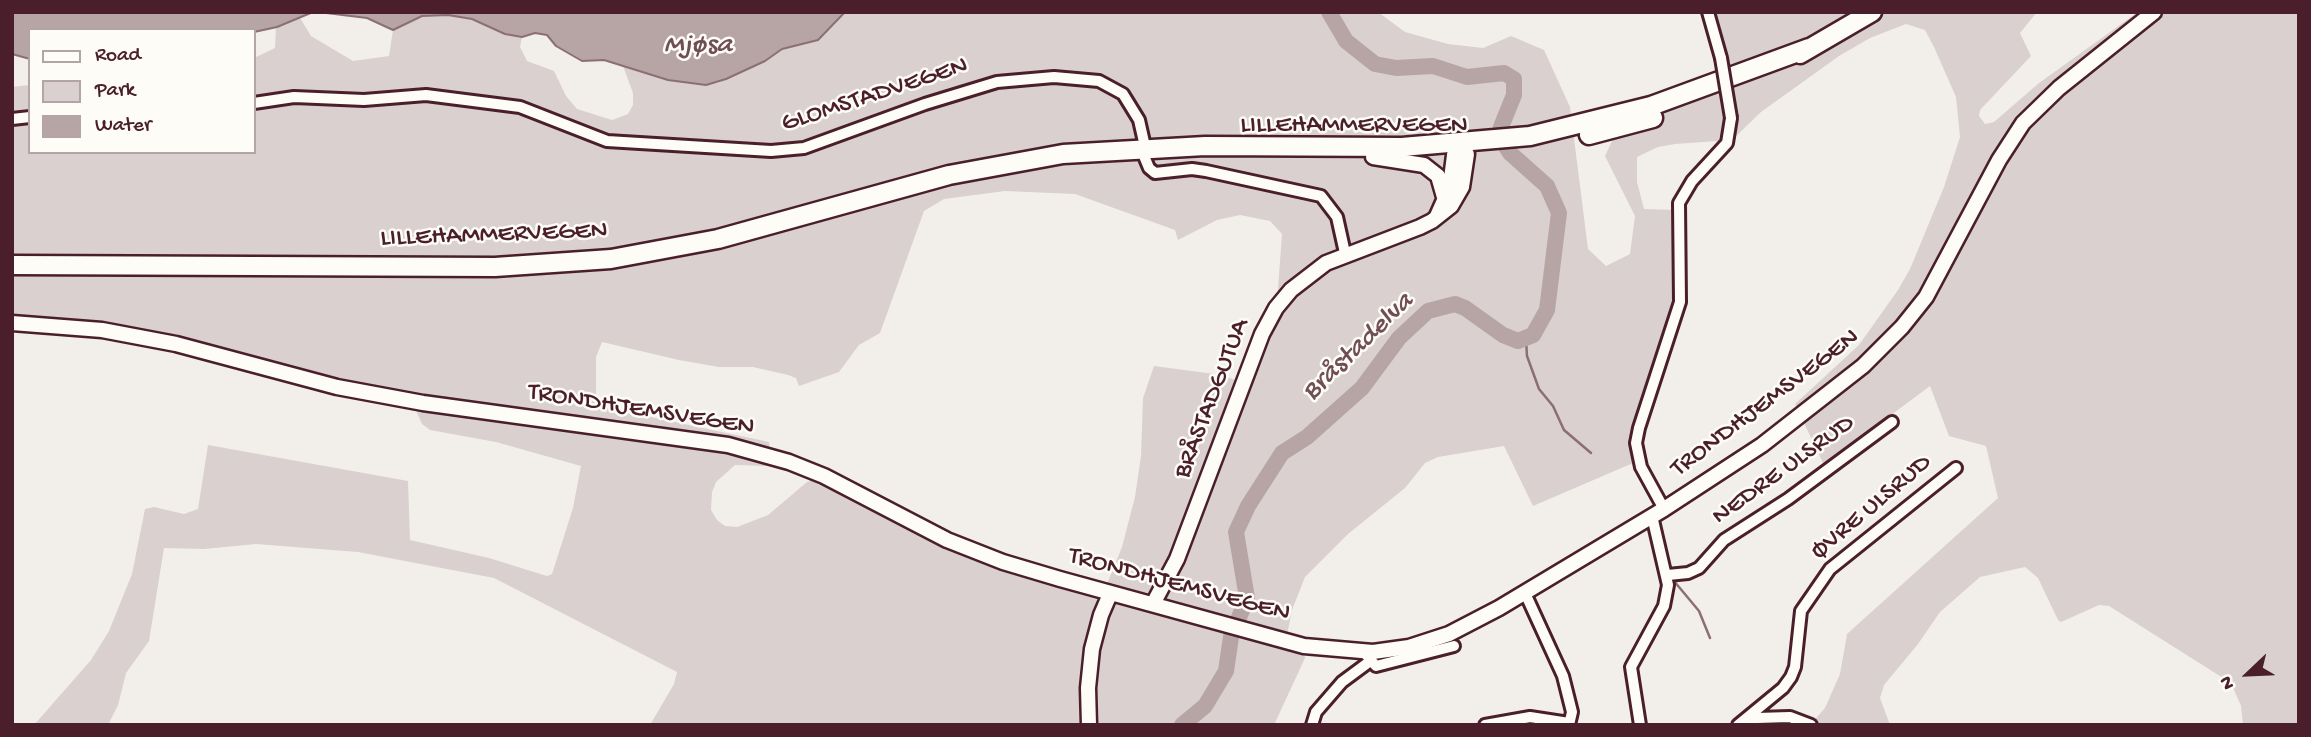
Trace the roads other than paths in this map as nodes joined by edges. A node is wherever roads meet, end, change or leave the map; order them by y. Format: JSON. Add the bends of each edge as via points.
{"nodes":[{"id":1,"x":1709,"y":12,"type":"edge"},
{"id":2,"x":1872,"y":12,"type":"edge"},
{"id":3,"x":2154,"y":12,"type":"edge"},
{"id":4,"x":256,"y":103,"type":"edge"},
{"id":5,"x":1144,"y":142,"type":"dead end"},
{"id":6,"x":1175,"y":148,"type":"junction"},
{"id":7,"x":1469,"y":149,"type":"junction"},
{"id":8,"x":1144,"y":156,"type":"dead end"},
{"id":9,"x":1373,"y":158,"type":"junction"},
{"id":10,"x":1444,"y":199,"type":"junction"},
{"id":11,"x":1437,"y":216,"type":"junction"},
{"id":12,"x":1345,"y":253,"type":"junction"},
{"id":13,"x":12,"y":265,"type":"edge"},
{"id":14,"x":12,"y":323,"type":"edge"},
{"id":15,"x":1892,"y":422,"type":"dead end"},
{"id":16,"x":1956,"y":468,"type":"dead end"},
{"id":17,"x":1658,"y":513,"type":"junction"},
{"id":18,"x":1668,"y":575,"type":"junction"},
{"id":19,"x":1525,"y":593,"type":"junction"},
{"id":20,"x":1110,"y":594,"type":"junction"},
{"id":21,"x":1153,"y":604,"type":"junction"},
{"id":22,"x":1454,"y":646,"type":"dead end"},
{"id":23,"x":1366,"y":656,"type":"junction"},
{"id":24,"x":1569,"y":724,"type":"edge"},
{"id":25,"x":1739,"y":724,"type":"edge"},
{"id":26,"x":1089,"y":725,"type":"edge"},
{"id":27,"x":1312,"y":725,"type":"edge"},
{"id":28,"x":1485,"y":725,"type":"edge"},
{"id":29,"x":1640,"y":725,"type":"edge"},
{"id":30,"x":1811,"y":725,"type":"edge"}],
"edges":[{"from":1,"to":17,"type":"street","bridge":true,"via":[[1731,118],[1727,143],[1692,181],[1679,203],[1679,302],[1636,443]]},
{"from":2,"to":7,"type":"highway","name":"LILLEHAMMERVEGEN","via":[[1808,48],[1676,98],[1553,137]]},
{"from":3,"to":17,"type":"main road","name":"TRONDHJEMSVEGEN","via":[[2059,88],[2023,124],[1999,160],[1940,274],[1902,327],[1826,396],[1762,445]]},
{"from":4,"to":5,"type":"street","name":"GLOMSTADVEGEN","via":[[293,97],[364,100],[426,95],[520,107],[607,141],[771,152],[804,148],[997,82],[1055,77],[1099,81],[1123,94],[1139,120]]},
{"from":6,"to":7,"type":"highway","name":"LILLEHAMMERVEGEN"},
{"from":6,"to":9,"type":"highway","name":"LILLEHAMMERVEGEN"},
{"from":6,"to":13,"type":"highway","name":"LILLEHAMMERVEGEN","via":[[1063,154],[986,167],[718,239],[577,263],[440,267]]},
{"from":7,"to":9,"type":"highway","name":"LILLEHAMMERVEGEN"},
{"from":7,"to":10,"type":"main road"},
{"from":7,"to":11,"type":"main road","name":"BRÅSTADGUTUA","via":[[1462,187],[1451,206]]},
{"from":8,"to":12,"type":"street","via":[[1155,173],[1192,169],[1321,195],[1337,217]]},
{"from":9,"to":10,"type":"main road","via":[[1424,164],[1438,176]]},
{"from":10,"to":11,"type":"main road"},
{"from":11,"to":12,"type":"main road","name":"BRÅSTADGUTUA","via":[[1413,230]]},
{"from":12,"to":21,"type":"main road","name":"BRÅSTADGUTUA","via":[[1291,290],[1262,334],[1181,550]]},
{"from":14,"to":20,"type":"main road","name":"TRONDHJEMSVEGEN","via":[[102,330],[176,344],[337,387],[423,403],[728,445],[824,476],[978,553]]},
{"from":15,"to":18,"type":"street","name":"NEDRE ULSRUD","via":[[1724,540],[1699,568]]},
{"from":16,"to":25,"type":"street","name":"ØVRE ULSRUD","via":[[1828,572],[1801,611],[1791,677]]},
{"from":17,"to":18,"type":"street"},
{"from":17,"to":19,"type":"main road","name":"TRONDHJEMSVEGEN"},
{"from":18,"to":29,"type":"street","via":[[1664,606],[1631,667]]},
{"from":19,"to":23,"type":"main road","name":"TRONDHJEMSVEGEN","via":[[1449,634]]},
{"from":19,"to":24,"type":"street","via":[[1563,676],[1572,712]]},
{"from":20,"to":21,"type":"main road","name":"TRONDHJEMSVEGEN"},
{"from":20,"to":26,"type":"main road","via":[[1092,649]]},
{"from":21,"to":23,"type":"main road","name":"TRONDHJEMSVEGEN","via":[[1278,640]]},
{"from":22,"to":23,"type":"street","name":"TRONDHJEMSVEGEN","via":[[1376,666]]},
{"from":23,"to":27,"type":"street","via":[[1316,712]]},
{"from":24,"to":28,"type":"street","via":[[1530,717]]},
{"from":25,"to":30,"type":"street","via":[[1790,717]]}]}
